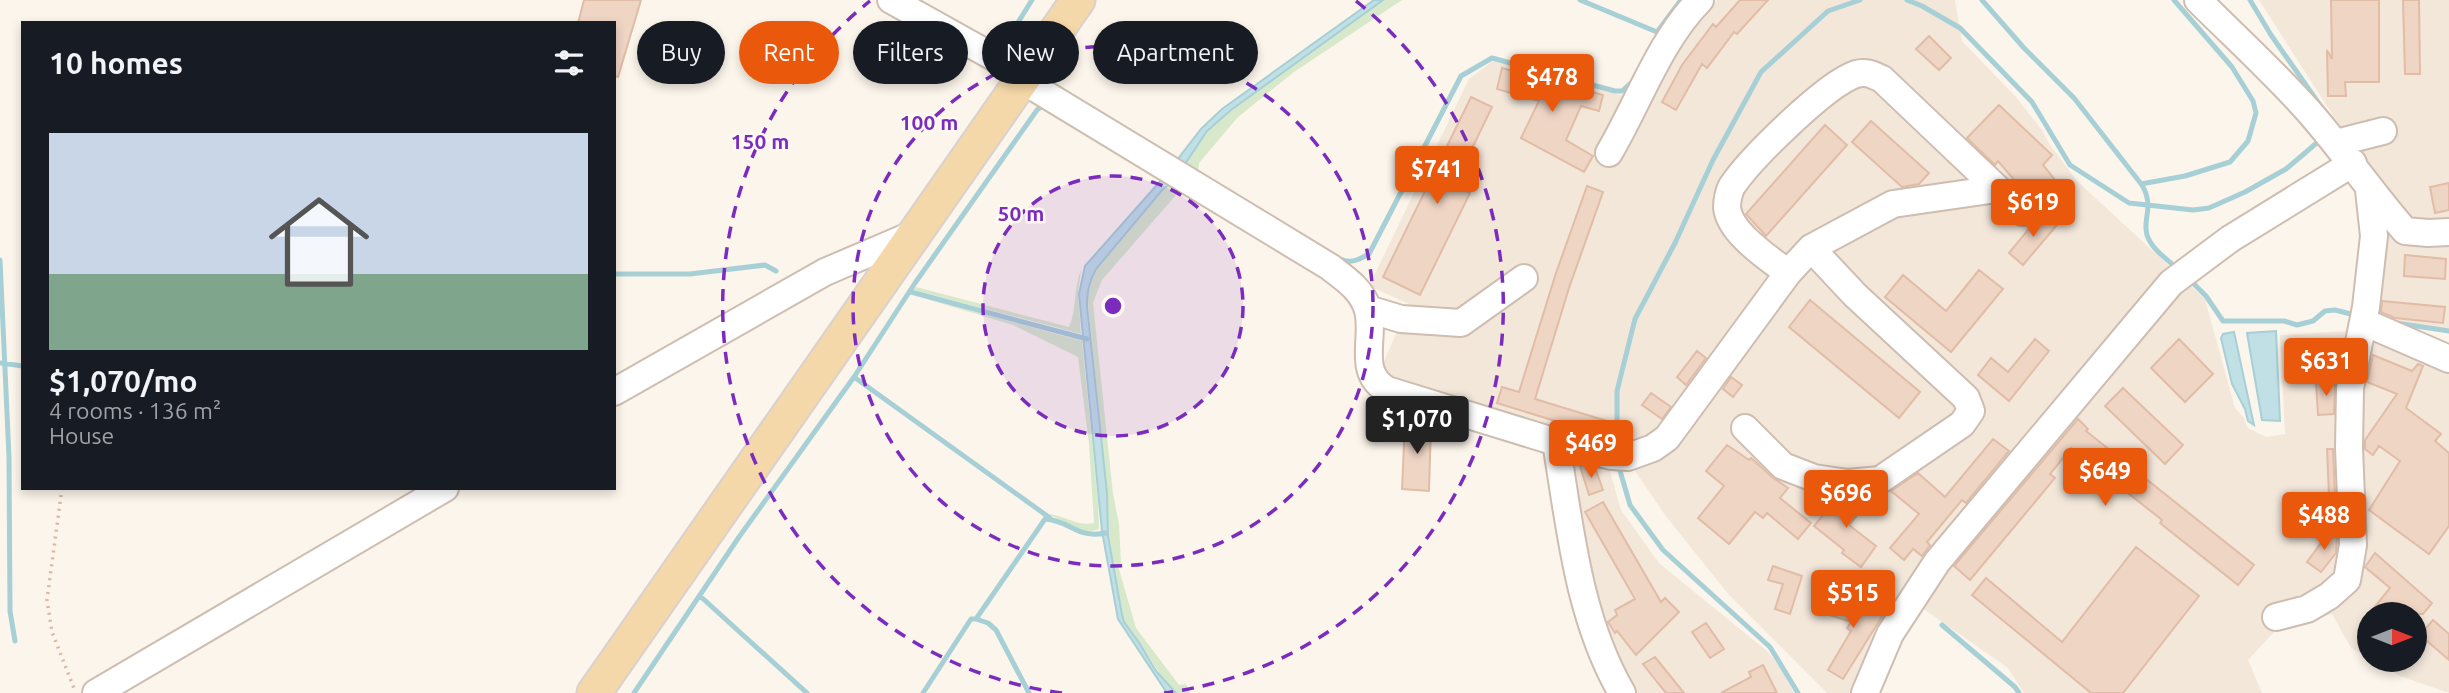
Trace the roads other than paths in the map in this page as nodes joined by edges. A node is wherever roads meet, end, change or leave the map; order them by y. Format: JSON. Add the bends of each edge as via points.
{"nodes":[{"id":1,"x":891,"y":0,"type":"edge"},
{"id":2,"x":1078,"y":0,"type":"edge"},
{"id":3,"x":1700,"y":0,"type":"edge"},
{"id":4,"x":2198,"y":0,"type":"edge"},
{"id":5,"x":1063,"y":21,"type":"edge"},
{"id":6,"x":982,"y":51,"type":"edge"},
{"id":7,"x":1019,"y":84,"type":"edge"},
{"id":8,"x":1029,"y":84,"type":"edge"},
{"id":9,"x":2384,"y":131,"type":"dead end"},
{"id":10,"x":1609,"y":153,"type":"dead end"},
{"id":11,"x":2345,"y":153,"type":"junction"},
{"id":12,"x":1997,"y":189,"type":"junction"},
{"id":13,"x":2369,"y":190,"type":"junction"},
{"id":14,"x":2022,"y":212,"type":"dead end"},
{"id":15,"x":2449,"y":232,"type":"edge"},
{"id":16,"x":914,"y":234,"type":"junction"},
{"id":17,"x":1811,"y":248,"type":"junction"},
{"id":18,"x":1788,"y":273,"type":"junction"},
{"id":19,"x":1524,"y":278,"type":"dead end"},
{"id":20,"x":1368,"y":309,"type":"junction"},
{"id":21,"x":2364,"y":322,"type":"junction"},
{"id":22,"x":2449,"y":359,"type":"edge"},
{"id":23,"x":616,"y":391,"type":"edge"},
{"id":24,"x":1745,"y":428,"type":"dead end"},
{"id":25,"x":1556,"y":442,"type":"junction"},
{"id":26,"x":442,"y":490,"type":"edge"},
{"id":27,"x":2276,"y":617,"type":"dead end"},
{"id":28,"x":96,"y":693,"type":"edge"},
{"id":29,"x":594,"y":693,"type":"edge"},
{"id":30,"x":1622,"y":693,"type":"edge"},
{"id":31,"x":1865,"y":693,"type":"edge"}],
"edges":[{"from":1,"to":6,"type":"street"},
{"from":2,"to":5,"type":"main road"},
{"from":3,"to":10,"type":"street","via":[[1657,62]]},
{"from":4,"to":11,"type":"street"},
{"from":7,"to":16,"type":"main road"},
{"from":8,"to":20,"type":"street","via":[[1330,267],[1356,288]]},
{"from":9,"to":11,"type":"street"},
{"from":11,"to":13,"type":"street"},
{"from":11,"to":31,"type":"street","via":[[2171,283],[1937,562],[1891,634]]},
{"from":12,"to":14,"type":"street"},
{"from":12,"to":17,"type":"street","via":[[1893,204]]},
{"from":12,"to":18,"type":"street","via":[[1882,79],[1867,72],[1856,74],[1809,106],[1730,189],[1727,207],[1733,223]]},
{"from":13,"to":15,"type":"street","via":[[2405,231]]},
{"from":13,"to":21,"type":"street","via":[[2374,236]]},
{"from":16,"to":23,"type":"street","via":[[825,272]]},
{"from":16,"to":29,"type":"main road"},
{"from":17,"to":18,"type":"street"},
{"from":17,"to":24,"type":"street","via":[[1966,398],[1972,411],[1962,424],[1880,480],[1848,483],[1814,478],[1783,466]]},
{"from":18,"to":25,"type":"street","via":[[1667,438],[1628,457]]},
{"from":19,"to":20,"type":"street","via":[[1461,323],[1401,319]]},
{"from":20,"to":25,"type":"street","via":[[1370,371],[1376,383]]},
{"from":21,"to":22,"type":"street"},
{"from":21,"to":27,"type":"street","via":[[2350,388],[2353,545],[2347,580],[2307,609]]},
{"from":25,"to":30,"type":"street","via":[[1591,626]]},
{"from":26,"to":28,"type":"street"}]}
